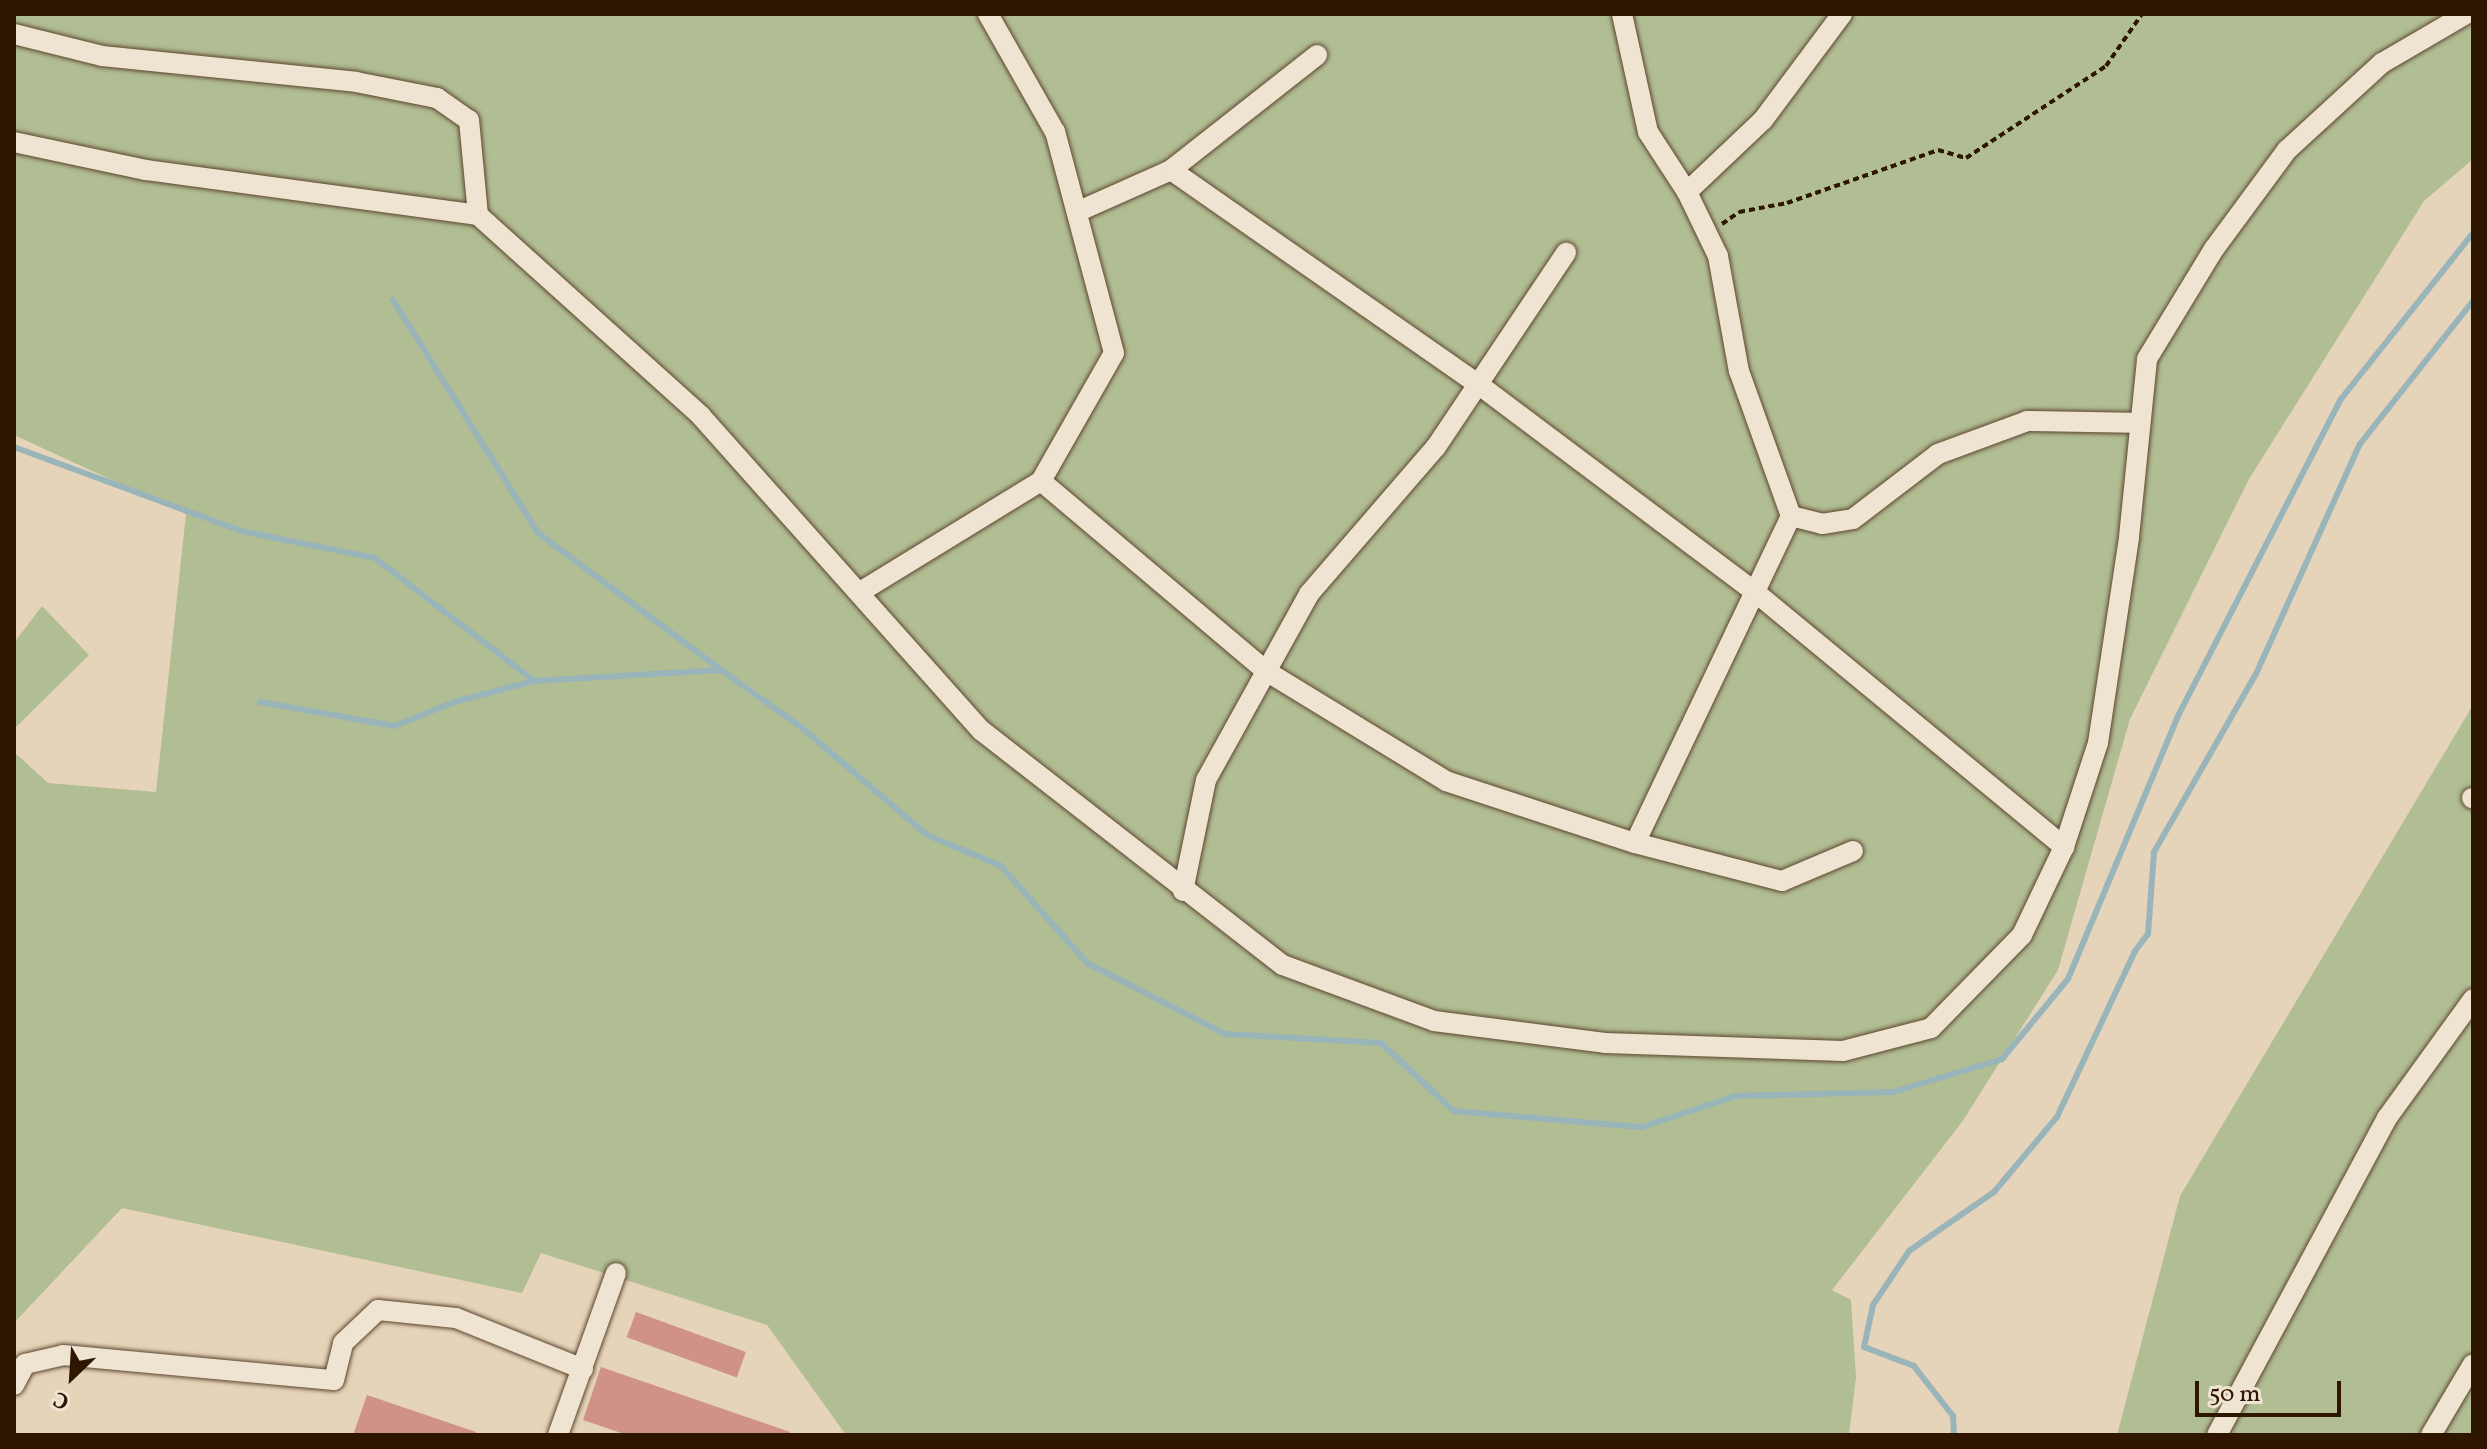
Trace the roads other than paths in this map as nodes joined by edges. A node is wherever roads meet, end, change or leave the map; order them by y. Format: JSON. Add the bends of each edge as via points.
{"nodes":[{"id":1,"x":988,"y":14,"type":"edge"},
{"id":2,"x":1622,"y":14,"type":"edge"},
{"id":3,"x":1842,"y":14,"type":"edge"},
{"id":4,"x":2466,"y":14,"type":"edge"},
{"id":5,"x":14,"y":34,"type":"edge"},
{"id":6,"x":1317,"y":55,"type":"dead end"},
{"id":7,"x":14,"y":142,"type":"edge"},
{"id":8,"x":1171,"y":170,"type":"junction"},
{"id":9,"x":1687,"y":192,"type":"junction"},
{"id":10,"x":1079,"y":211,"type":"junction"},
{"id":11,"x":478,"y":215,"type":"junction"},
{"id":12,"x":1566,"y":253,"type":"dead end"},
{"id":13,"x":1478,"y":384,"type":"junction"},
{"id":14,"x":2137,"y":423,"type":"junction"},
{"id":15,"x":1041,"y":481,"type":"junction"},
{"id":16,"x":1791,"y":516,"type":"junction"},
{"id":17,"x":860,"y":592,"type":"junction"},
{"id":18,"x":1755,"y":592,"type":"junction"},
{"id":19,"x":1266,"y":671,"type":"junction"},
{"id":20,"x":1635,"y":843,"type":"junction"},
{"id":21,"x":2064,"y":847,"type":"junction"},
{"id":22,"x":1853,"y":851,"type":"dead end"},
{"id":23,"x":1183,"y":891,"type":"junction"},
{"id":24,"x":2473,"y":999,"type":"edge"},
{"id":25,"x":616,"y":1273,"type":"dead end"},
{"id":26,"x":2473,"y":1364,"type":"edge"},
{"id":27,"x":583,"y":1369,"type":"junction"},
{"id":28,"x":14,"y":1385,"type":"edge"},
{"id":29,"x":558,"y":1435,"type":"edge"},
{"id":30,"x":2217,"y":1435,"type":"edge"},
{"id":31,"x":2431,"y":1435,"type":"edge"}],
"edges":[{"from":1,"to":10,"type":"lane","via":[[1055,132]]},
{"from":2,"to":9,"type":"lane","via":[[1648,132]]},
{"from":3,"to":9,"type":"lane","via":[[1763,120]]},
{"from":4,"to":14,"type":"lane","via":[[2382,63],[2287,150],[2214,249],[2147,359]]},
{"from":5,"to":11,"type":"lane","via":[[102,56],[356,82],[437,98],[469,120]]},
{"from":6,"to":8,"type":"lane"},
{"from":7,"to":11,"type":"lane","via":[[146,170]]},
{"from":8,"to":10,"type":"lane"},
{"from":8,"to":13,"type":"lane"},
{"from":9,"to":16,"type":"lane","via":[[1718,256],[1739,371]]},
{"from":10,"to":15,"type":"lane","via":[[1114,353]]},
{"from":11,"to":17,"type":"lane","via":[[701,416]]},
{"from":12,"to":13,"type":"lane"},
{"from":13,"to":18,"type":"lane"},
{"from":13,"to":19,"type":"lane","via":[[1436,447],[1309,594]]},
{"from":14,"to":16,"type":"lane","via":[[2027,421],[1938,454],[1853,519],[1822,524]]},
{"from":14,"to":21,"type":"lane","via":[[2129,537],[2098,743]]},
{"from":15,"to":17,"type":"lane"},
{"from":15,"to":19,"type":"lane"},
{"from":16,"to":18,"type":"lane"},
{"from":17,"to":23,"type":"lane","via":[[982,731]]},
{"from":18,"to":20,"type":"lane"},
{"from":18,"to":21,"type":"lane"},
{"from":19,"to":20,"type":"lane","via":[[1446,781]]},
{"from":19,"to":23,"type":"lane","via":[[1206,780]]},
{"from":20,"to":22,"type":"lane","via":[[1782,881]]},
{"from":21,"to":23,"type":"lane","via":[[2022,935],[1931,1028],[1843,1051],[1605,1043],[1434,1021],[1283,965]]},
{"from":24,"to":30,"type":"lane","via":[[2387,1118]]},
{"from":25,"to":27,"type":"lane"},
{"from":26,"to":31,"type":"lane"},
{"from":27,"to":28,"type":"lane","via":[[456,1318],[378,1310],[343,1343],[334,1380],[63,1355],[25,1364]]},
{"from":27,"to":29,"type":"lane"}]}
